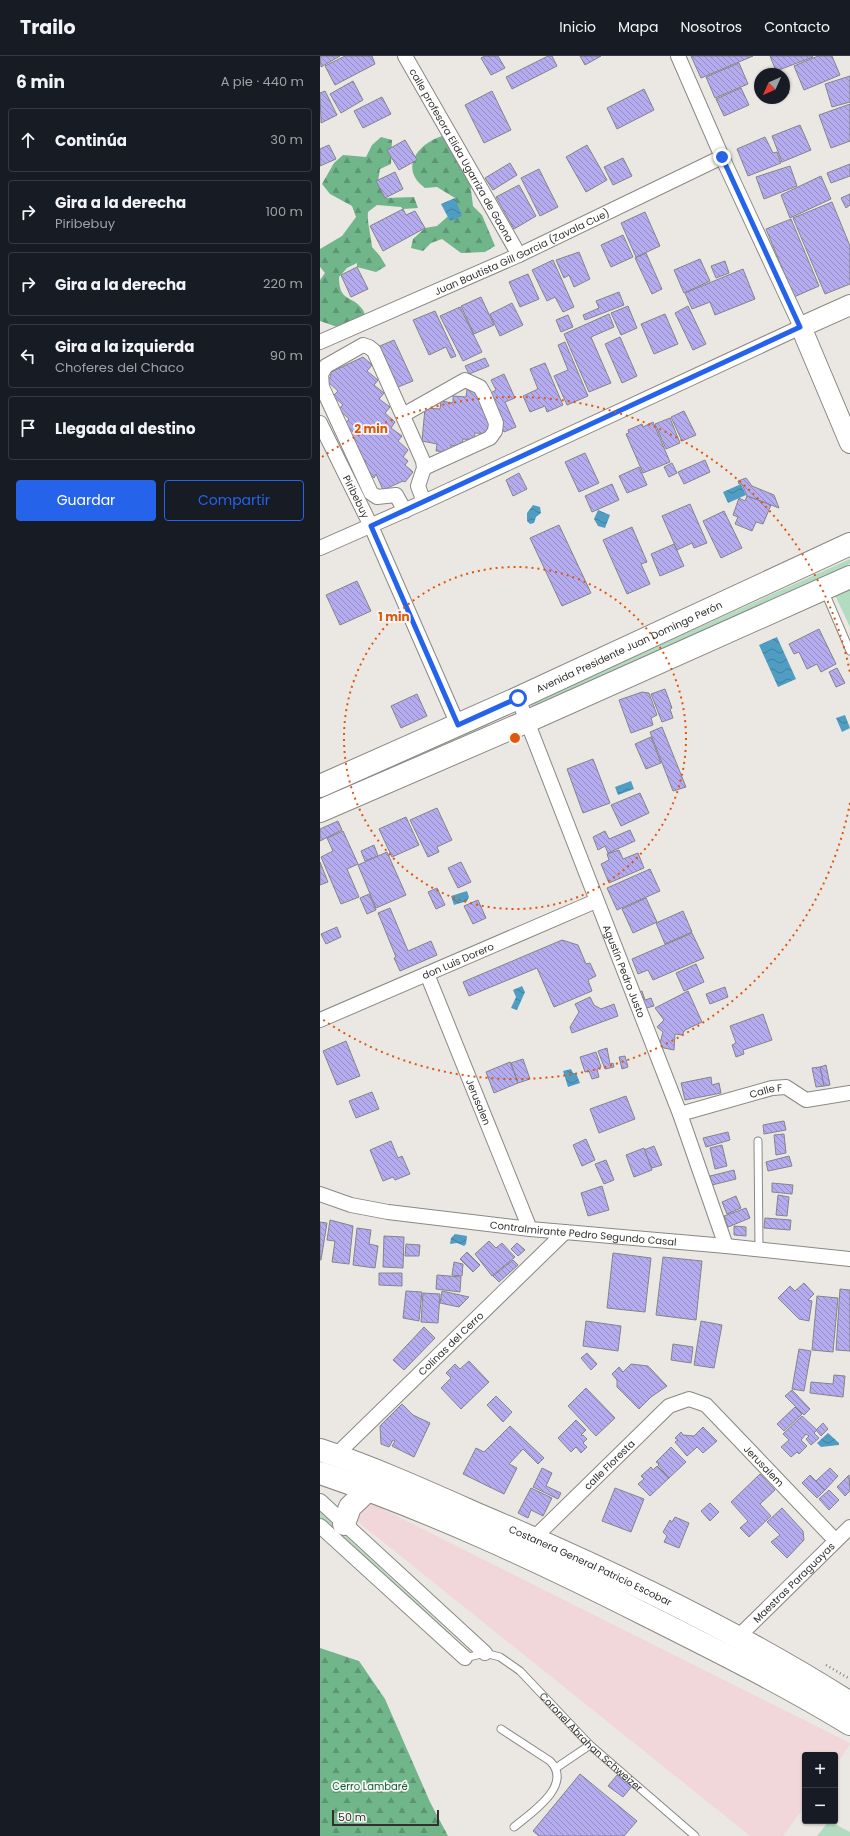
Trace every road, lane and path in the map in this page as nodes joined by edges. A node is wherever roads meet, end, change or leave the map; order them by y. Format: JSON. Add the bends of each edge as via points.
{"nodes":[{"id":1,"x":405,"y":56,"type":"edge"},
{"id":2,"x":678,"y":56,"type":"edge"},
{"id":3,"x":722,"y":157,"type":"junction"},
{"id":4,"x":519,"y":255,"type":"junction"},
{"id":5,"x":850,"y":305,"type":"edge"},
{"id":6,"x":800,"y":327,"type":"junction"},
{"id":7,"x":320,"y":342,"type":"edge"},
{"id":8,"x":403,"y":415,"type":"junction"},
{"id":9,"x":320,"y":423,"type":"edge"},
{"id":10,"x":850,"y":443,"type":"edge"},
{"id":11,"x":424,"y":468,"type":"junction"},
{"id":12,"x":418,"y":483,"type":"junction"},
{"id":13,"x":396,"y":495,"type":"junction"},
{"id":14,"x":424,"y":502,"type":"junction"},
{"id":15,"x":405,"y":511,"type":"junction"},
{"id":16,"x":371,"y":526,"type":"junction"},
{"id":17,"x":850,"y":544,"type":"edge"},
{"id":18,"x":320,"y":547,"type":"edge"},
{"id":19,"x":850,"y":577,"type":"edge"},
{"id":20,"x":823,"y":588,"type":"junction"},
{"id":21,"x":850,"y":651,"type":"edge"},
{"id":22,"x":518,"y":698,"type":"junction"},
{"id":23,"x":528,"y":721,"type":"junction"},
{"id":24,"x":458,"y":725,"type":"junction"},
{"id":25,"x":320,"y":786,"type":"edge"},
{"id":26,"x":320,"y":811,"type":"edge"},
{"id":27,"x":596,"y":901,"type":"junction"},
{"id":28,"x":427,"y":974,"type":"junction"},
{"id":29,"x":320,"y":1020,"type":"edge"},
{"id":30,"x":850,"y":1093,"type":"edge"},
{"id":31,"x":680,"y":1114,"type":"junction"},
{"id":32,"x":758,"y":1141,"type":"dead end"},
{"id":33,"x":320,"y":1194,"type":"edge"},
{"id":34,"x":530,"y":1230,"type":"junction"},
{"id":35,"x":564,"y":1232,"type":"junction"},
{"id":36,"x":726,"y":1246,"type":"junction"},
{"id":37,"x":759,"y":1249,"type":"junction"},
{"id":38,"x":850,"y":1259,"type":"edge"},
{"id":39,"x":689,"y":1399,"type":"joint"},
{"id":40,"x":325,"y":1455,"type":"edge"},
{"id":41,"x":320,"y":1473,"type":"edge"},
{"id":42,"x":369,"y":1489,"type":"junction"},
{"id":43,"x":320,"y":1501,"type":"edge"},
{"id":44,"x":344,"y":1524,"type":"junction"},
{"id":45,"x":320,"y":1526,"type":"edge"},
{"id":46,"x":850,"y":1527,"type":"edge"},
{"id":47,"x":534,"y":1538,"type":"junction"},
{"id":48,"x":835,"y":1540,"type":"junction"},
{"id":49,"x":738,"y":1638,"type":"junction"},
{"id":50,"x":485,"y":1653,"type":"junction"},
{"id":51,"x":465,"y":1658,"type":"joint"},
{"id":52,"x":850,"y":1703,"type":"edge"},
{"id":53,"x":850,"y":1724,"type":"edge"},
{"id":54,"x":502,"y":1729,"type":"dead end"},
{"id":55,"x":590,"y":1745,"type":"junction"},
{"id":56,"x":556,"y":1768,"type":"junction"},
{"id":57,"x":514,"y":1827,"type":"dead end"},
{"id":58,"x":695,"y":1836,"type":"edge"}],
"edges":[{"from":1,"to":4,"type":"street","name":"calle profesora Elida Ugarriza de Gaona"},
{"from":2,"to":3,"type":"street"},
{"from":3,"to":4,"type":"street","name":"Juan Bautista Gill Garcia (Zavala Cue)"},
{"from":3,"to":6,"type":"street"},
{"from":4,"to":7,"type":"street","name":"Juan Bautista Gill Garcia (Zavala Cue)"},
{"from":5,"to":6,"type":"main road"},
{"from":6,"to":10,"type":"main road"},
{"from":6,"to":14,"type":"street"},
{"from":8,"to":11,"type":"street"},
{"from":8,"to":11,"type":"street","via":[[466,380],[480,387],[496,423],[495,431],[490,438]]},
{"from":8,"to":13,"type":"street","via":[[374,351],[369,347],[363,345],[326,366],[321,374],[322,387],[371,492],[377,497]]},
{"from":9,"to":16,"type":"street","name":"Piribebuy"},
{"from":11,"to":12,"type":"street"},
{"from":12,"to":13,"type":"street"},
{"from":12,"to":14,"type":"street"},
{"from":13,"to":15,"type":"street"},
{"from":14,"to":15,"type":"street"},
{"from":15,"to":16,"type":"street"},
{"from":16,"to":18,"type":"street"},
{"from":16,"to":24,"type":"street","name":"Piribebuy"},
{"from":17,"to":22,"type":"main road","name":"Avenida Presidente Juan Domingo Perón"},
{"from":19,"to":20,"type":"main road"},
{"from":20,"to":21,"type":"lane"},
{"from":20,"to":23,"type":"main road"},
{"from":22,"to":23,"type":"street","name":"Agustín Pedro Justo"},
{"from":22,"to":24,"type":"main road","name":"Avenida Presidente Juan Domingo Perón"},
{"from":23,"to":26,"type":"main road"},
{"from":23,"to":27,"type":"street","name":"Agustín Pedro Justo"},
{"from":24,"to":25,"type":"main road","name":"Avenida Presidente Juan Domingo Perón"},
{"from":27,"to":28,"type":"street","name":"don Luis Dorero"},
{"from":27,"to":31,"type":"street","name":"Agustín Pedro Justo"},
{"from":28,"to":29,"type":"street","name":"don Luis Dorero"},
{"from":28,"to":34,"type":"street","name":"Jerusalen"},
{"from":30,"to":31,"type":"street","name":"Calle F","via":[[806,1100],[786,1087],[772,1088]]},
{"from":31,"to":36,"type":"street","name":"Agustín Pedro Justo"},
{"from":32,"to":37,"type":"lane"},
{"from":33,"to":34,"type":"street","name":"Contralmirante Pedro Segundo Casal","via":[[351,1205],[388,1212]]},
{"from":34,"to":35,"type":"street","name":"Contralmirante Pedro Segundo Casal"},
{"from":35,"to":36,"type":"street","name":"Contralmirante Pedro Segundo Casal"},
{"from":35,"to":40,"type":"street","name":"Colinas del Cerro"},
{"from":36,"to":37,"type":"street","name":"Contralmirante Pedro Segundo Casal"},
{"from":37,"to":38,"type":"street","name":"Contralmirante Pedro Segundo Casal"},
{"from":39,"to":47,"type":"street","name":"calle Floresta","via":[[669,1406]]},
{"from":39,"to":48,"type":"street","name":"Jerusalem","via":[[706,1405]]},
{"from":40,"to":47,"type":"main road","name":"Costanera General Patricio Escobar","via":[[427,1492]]},
{"from":41,"to":42,"type":"main road","name":"Costanera General Patricio Escobar"},
{"from":42,"to":44,"type":"main road","via":[[350,1506]]},
{"from":42,"to":53,"type":"main road","name":"Costanera General Patricio Escobar","via":[[460,1526],[550,1567],[722,1653]]},
{"from":43,"to":44,"type":"street","name":"Coronel Abrahan Schweizer"},
{"from":44,"to":50,"type":"street","name":"Coronel Abrahan Schweizer"},
{"from":45,"to":51,"type":"street"},
{"from":46,"to":48,"type":"street","name":"Maestras Paraguayas"},
{"from":47,"to":49,"type":"main road","name":"Costanera General Patricio Escobar","via":[[585,1560]]},
{"from":48,"to":49,"type":"street","name":"Maestras Paraguayas"},
{"from":49,"to":52,"type":"main road","name":"Costanera General Patricio Escobar","via":[[798,1670]]},
{"from":50,"to":51,"type":"lane"},
{"from":50,"to":55,"type":"lane","name":"Coronel Abrahan Schweizer","via":[[500,1657],[520,1671]]},
{"from":54,"to":56,"type":"lane","via":[[550,1761]]},
{"from":55,"to":56,"type":"lane"},
{"from":55,"to":58,"type":"lane","name":"Coronel Abrahan Schweizer"},
{"from":56,"to":57,"type":"lane","via":[[558,1776],[555,1787],[544,1803]]}]}
